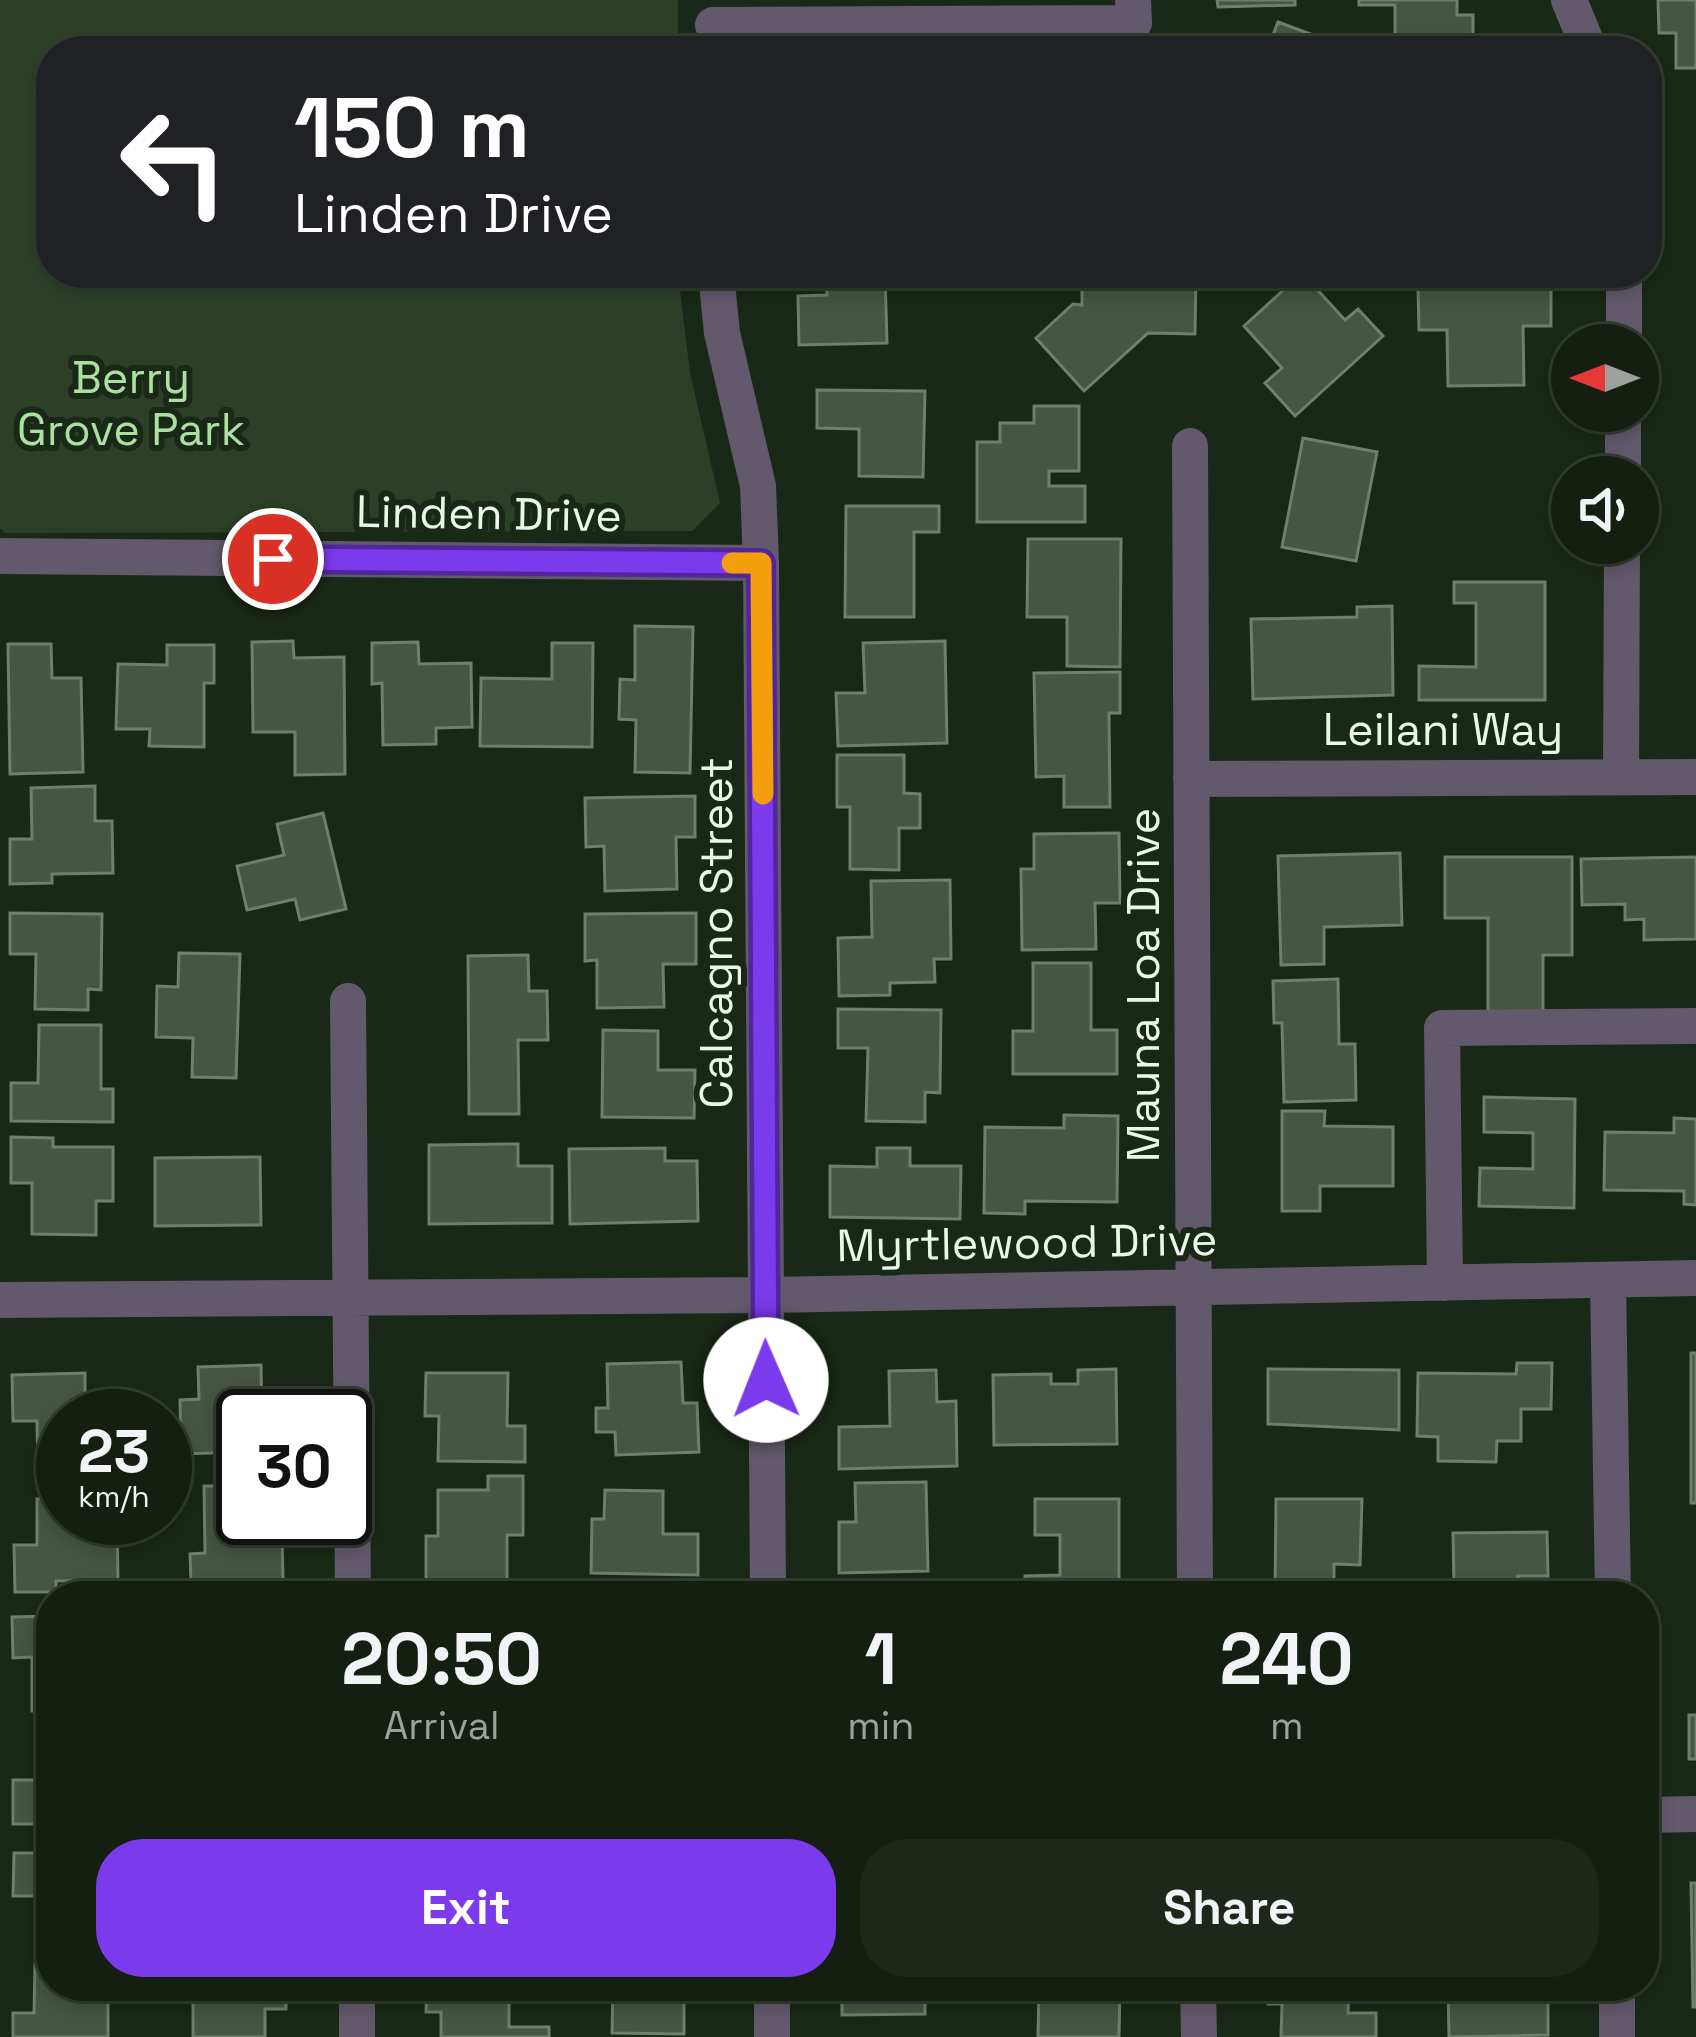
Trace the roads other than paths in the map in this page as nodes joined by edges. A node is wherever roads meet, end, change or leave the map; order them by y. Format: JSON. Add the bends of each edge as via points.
{"nodes":[{"id":1,"x":1569,"y":0,"type":"edge"},
{"id":2,"x":1133,"y":11,"type":"edge"},
{"id":3,"x":713,"y":25,"type":"edge"},
{"id":4,"x":1584,"y":36,"type":"edge"},
{"id":5,"x":718,"y":288,"type":"edge"},
{"id":6,"x":1624,"y":288,"type":"edge"},
{"id":7,"x":1624,"y":324,"type":"edge"},
{"id":8,"x":1190,"y":446,"type":"dead end"},
{"id":9,"x":0,"y":556,"type":"edge"},
{"id":10,"x":761,"y":563,"type":"junction"},
{"id":11,"x":1622,"y":564,"type":"edge"},
{"id":12,"x":1621,"y":776,"type":"junction"},
{"id":13,"x":1696,"y":777,"type":"edge"},
{"id":14,"x":1191,"y":779,"type":"junction"},
{"id":15,"x":348,"y":1001,"type":"dead end"},
{"id":16,"x":1696,"y":1026,"type":"edge"},
{"id":17,"x":1696,"y":1278,"type":"edge"},
{"id":18,"x":1608,"y":1280,"type":"junction"},
{"id":19,"x":1445,"y":1283,"type":"junction"},
{"id":20,"x":1192,"y":1288,"type":"junction"},
{"id":21,"x":766,"y":1295,"type":"junction"},
{"id":22,"x":351,"y":1299,"type":"junction"},
{"id":23,"x":0,"y":1300,"type":"edge"},
{"id":24,"x":353,"y":1581,"type":"edge"},
{"id":25,"x":768,"y":1581,"type":"edge"},
{"id":26,"x":1195,"y":1581,"type":"edge"},
{"id":27,"x":1613,"y":1581,"type":"edge"},
{"id":28,"x":1696,"y":1814,"type":"edge"},
{"id":29,"x":1659,"y":1815,"type":"edge"},
{"id":30,"x":357,"y":2001,"type":"edge"},
{"id":31,"x":772,"y":2001,"type":"edge"},
{"id":32,"x":1198,"y":2001,"type":"edge"},
{"id":33,"x":1617,"y":2001,"type":"edge"},
{"id":34,"x":357,"y":2037,"type":"edge"},
{"id":35,"x":772,"y":2037,"type":"edge"},
{"id":36,"x":1199,"y":2037,"type":"edge"},
{"id":37,"x":1617,"y":2037,"type":"edge"}],
"edges":[{"from":1,"to":4,"type":"street"},
{"from":2,"to":3,"type":"street"},
{"from":5,"to":10,"type":"street","name":"Calcagno Street","via":[[758,487]]},
{"from":6,"to":7,"type":"street"},
{"from":8,"to":14,"type":"street","name":"Mauna Loa Drive"},
{"from":9,"to":10,"type":"street","name":"Linden Drive"},
{"from":10,"to":21,"type":"street","name":"Calcagno Street"},
{"from":11,"to":12,"type":"street"},
{"from":12,"to":13,"type":"street","name":"Leilani Way"},
{"from":12,"to":14,"type":"street","name":"Leilani Way"},
{"from":14,"to":20,"type":"street","name":"Mauna Loa Drive"},
{"from":15,"to":22,"type":"street"},
{"from":16,"to":19,"type":"street","via":[[1442,1028]]},
{"from":17,"to":18,"type":"street","name":"Myrtlewood Drive"},
{"from":18,"to":19,"type":"street","name":"Myrtlewood Drive"},
{"from":18,"to":27,"type":"street"},
{"from":19,"to":20,"type":"street","name":"Myrtlewood Drive"},
{"from":20,"to":21,"type":"street","name":"Myrtlewood Drive"},
{"from":20,"to":26,"type":"street","name":"Mauna Loa Drive"},
{"from":21,"to":22,"type":"street","name":"Myrtlewood Drive"},
{"from":21,"to":25,"type":"street","name":"Calcagno Street"},
{"from":22,"to":23,"type":"street","name":"Myrtlewood Drive"},
{"from":22,"to":24,"type":"street"},
{"from":28,"to":29,"type":"street"},
{"from":30,"to":34,"type":"street"},
{"from":31,"to":35,"type":"street"},
{"from":32,"to":36,"type":"street"},
{"from":33,"to":37,"type":"street"}]}
